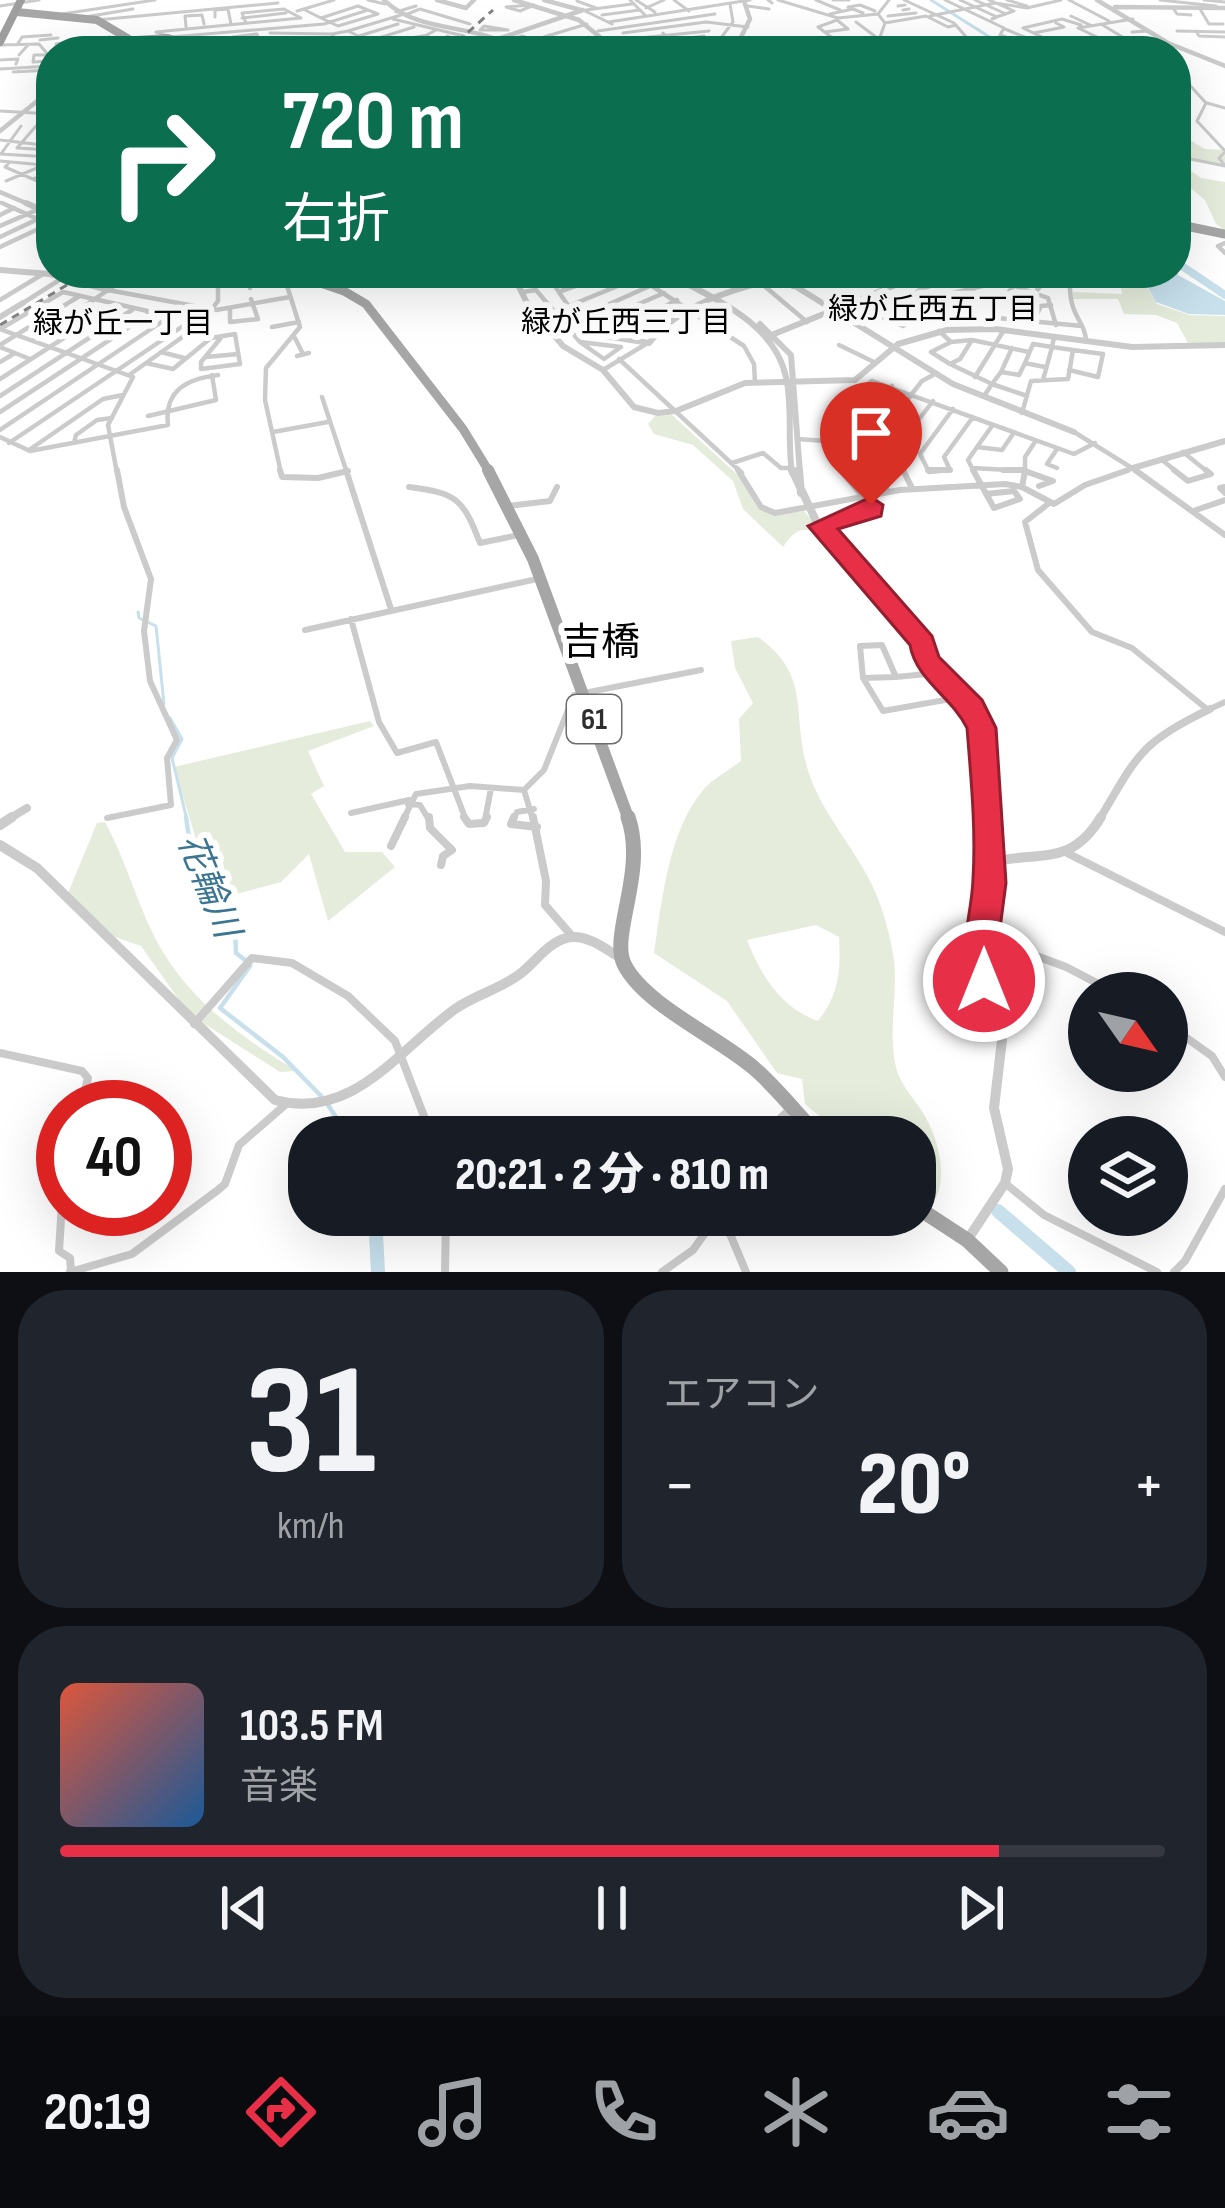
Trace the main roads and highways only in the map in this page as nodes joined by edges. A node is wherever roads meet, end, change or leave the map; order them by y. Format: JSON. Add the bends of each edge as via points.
{"nodes":[{"id":1,"x":17,"y":9,"type":"edge"},
{"id":2,"x":127,"y":36,"type":"edge"},
{"id":3,"x":3,"y":40,"type":"edge"},
{"id":4,"x":1191,"y":227,"type":"edge"},
{"id":5,"x":1225,"y":234,"type":"edge"},
{"id":6,"x":332,"y":288,"type":"edge"},
{"id":7,"x":799,"y":1116,"type":"edge"},
{"id":8,"x":936,"y":1220,"type":"edge"},
{"id":9,"x":1001,"y":1272,"type":"edge"}],
"edges":[{"from":1,"to":2,"type":"main road","via":[[85,16]]},
{"from":1,"to":3,"type":"highway"},
{"from":4,"to":5,"type":"main road"},
{"from":6,"to":7,"type":"main road","number":"61","via":[[366,304],[463,430],[522,535],[636,840],[622,959],[643,987],[754,1068]]},
{"from":8,"to":9,"type":"main road"}]}
